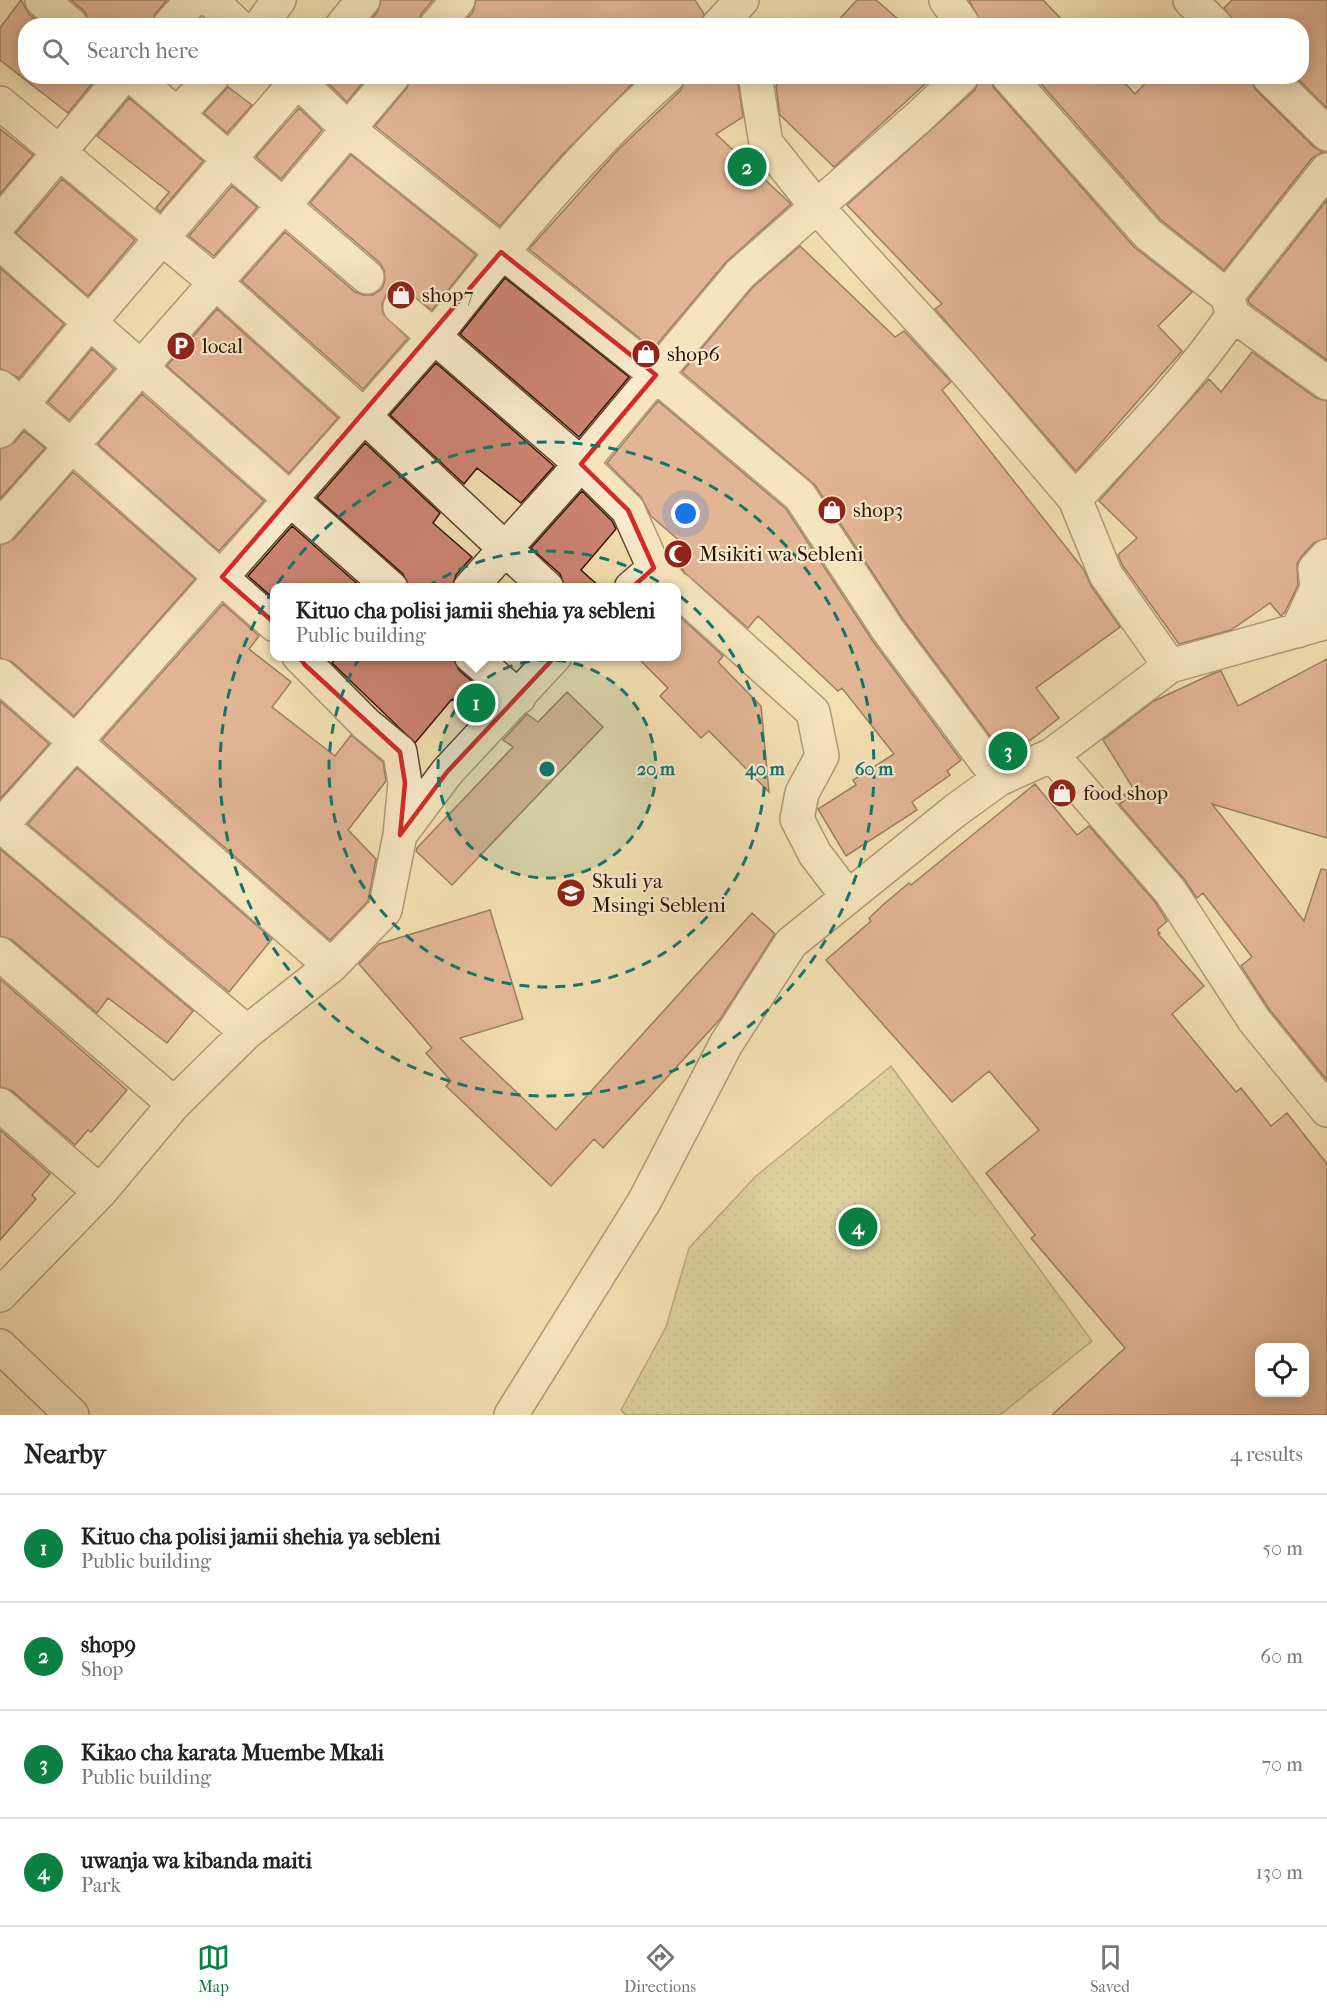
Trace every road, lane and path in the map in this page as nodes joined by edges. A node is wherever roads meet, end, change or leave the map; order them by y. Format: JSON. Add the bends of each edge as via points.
{"nodes":[{"id":1,"x":42,"y":0,"type":"edge"},
{"id":2,"x":192,"y":0,"type":"edge"},
{"id":3,"x":211,"y":0,"type":"edge"},
{"id":4,"x":279,"y":0,"type":"edge"},
{"id":5,"x":363,"y":0,"type":"edge"},
{"id":6,"x":458,"y":0,"type":"edge"},
{"id":7,"x":946,"y":0,"type":"edge"},
{"id":8,"x":1190,"y":0,"type":"edge"},
{"id":9,"x":63,"y":18,"type":"edge"},
{"id":10,"x":176,"y":18,"type":"edge"},
{"id":11,"x":230,"y":18,"type":"edge"},
{"id":12,"x":266,"y":18,"type":"edge"},
{"id":13,"x":348,"y":18,"type":"edge"},
{"id":14,"x":443,"y":18,"type":"edge"},
{"id":15,"x":958,"y":18,"type":"edge"},
{"id":16,"x":1208,"y":18,"type":"edge"},
{"id":17,"x":116,"y":84,"type":"edge"},
{"id":18,"x":141,"y":84,"type":"edge"},
{"id":19,"x":206,"y":84,"type":"edge"},
{"id":20,"x":292,"y":84,"type":"edge"},
{"id":21,"x":303,"y":84,"type":"edge"},
{"id":22,"x":386,"y":84,"type":"edge"},
{"id":23,"x":660,"y":84,"type":"edge"},
{"id":24,"x":756,"y":84,"type":"edge"},
{"id":25,"x":954,"y":84,"type":"edge"},
{"id":26,"x":1015,"y":84,"type":"edge"},
{"id":27,"x":1276,"y":84,"type":"edge"},
{"id":28,"x":0,"y":103,"type":"edge"},
{"id":29,"x":177,"y":115,"type":"junction"},
{"id":30,"x":348,"y":129,"type":"junction"},
{"id":31,"x":1327,"y":134,"type":"edge"},
{"id":32,"x":58,"y":154,"type":"junction"},
{"id":33,"x":229,"y":160,"type":"junction"},
{"id":34,"x":1327,"y":170,"type":"edge"},
{"id":35,"x":283,"y":206,"type":"junction"},
{"id":36,"x":816,"y":206,"type":"junction"},
{"id":37,"x":0,"y":223,"type":"edge"},
{"id":38,"x":162,"y":238,"type":"junction"},
{"id":39,"x":0,"y":243,"type":"edge"},
{"id":40,"x":501,"y":252,"type":"junction"},
{"id":41,"x":367,"y":277,"type":"dead end"},
{"id":42,"x":215,"y":282,"type":"junction"},
{"id":43,"x":1230,"y":306,"type":"junction"},
{"id":44,"x":400,"y":307,"type":"dead end"},
{"id":45,"x":90,"y":322,"type":"junction"},
{"id":46,"x":434,"y":336,"type":"junction"},
{"id":47,"x":140,"y":366,"type":"junction"},
{"id":48,"x":656,"y":375,"type":"junction"},
{"id":49,"x":1327,"y":383,"type":"edge"},
{"id":50,"x":11,"y":397,"type":"edge"},
{"id":51,"x":364,"y":416,"type":"junction"},
{"id":52,"x":0,"y":431,"type":"edge"},
{"id":53,"x":70,"y":445,"type":"junction"},
{"id":54,"x":580,"y":464,"type":"junction"},
{"id":55,"x":291,"y":499,"type":"junction"},
{"id":56,"x":1075,"y":499,"type":"junction"},
{"id":57,"x":0,"y":526,"type":"edge"},
{"id":58,"x":506,"y":547,"type":"junction"},
{"id":59,"x":1327,"y":556,"type":"edge"},
{"id":60,"x":222,"y":577,"type":"junction"},
{"id":61,"x":386,"y":583,"type":"edge"},
{"id":62,"x":474,"y":583,"type":"edge"},
{"id":63,"x":542,"y":583,"type":"edge"},
{"id":64,"x":659,"y":583,"type":"edge"},
{"id":65,"x":681,"y":601,"type":"edge"},
{"id":66,"x":270,"y":620,"type":"edge"},
{"id":67,"x":1312,"y":626,"type":"edge"},
{"id":68,"x":303,"y":661,"type":"edge"},
{"id":69,"x":476,"y":661,"type":"edge"},
{"id":70,"x":551,"y":661,"type":"edge"},
{"id":71,"x":1170,"y":666,"type":"junction"},
{"id":72,"x":0,"y":676,"type":"edge"},
{"id":73,"x":519,"y":697,"type":"junction"},
{"id":74,"x":76,"y":743,"type":"junction"},
{"id":75,"x":1052,"y":755,"type":"junction"},
{"id":76,"x":999,"y":779,"type":"junction"},
{"id":77,"x":0,"y":826,"type":"edge"},
{"id":78,"x":400,"y":835,"type":"junction"},
{"id":79,"x":847,"y":896,"type":"junction"},
{"id":80,"x":0,"y":954,"type":"edge"},
{"id":81,"x":331,"y":966,"type":"junction"},
{"id":82,"x":247,"y":1032,"type":"junction"},
{"id":83,"x":174,"y":1104,"type":"junction"},
{"id":84,"x":0,"y":1105,"type":"edge"},
{"id":85,"x":1327,"y":1110,"type":"edge"},
{"id":86,"x":100,"y":1192,"type":"junction"},
{"id":87,"x":7,"y":1274,"type":"edge"},
{"id":88,"x":0,"y":1346,"type":"edge"},
{"id":89,"x":72,"y":1415,"type":"edge"},
{"id":90,"x":512,"y":1415,"type":"edge"}],
"edges":[{"from":1,"to":9,"type":"street"},
{"from":2,"to":10,"type":"street"},
{"from":3,"to":11,"type":"street"},
{"from":4,"to":12,"type":"street"},
{"from":5,"to":13,"type":"street"},
{"from":6,"to":14,"type":"street"},
{"from":7,"to":15,"type":"street"},
{"from":8,"to":16,"type":"street"},
{"from":17,"to":32,"type":"street"},
{"from":18,"to":29,"type":"street"},
{"from":19,"to":29,"type":"street"},
{"from":20,"to":33,"type":"street"},
{"from":21,"to":30,"type":"street"},
{"from":22,"to":30,"type":"street"},
{"from":23,"to":40,"type":"street","via":[[630,110]]},
{"from":24,"to":36,"type":"street","via":[[766,143]]},
{"from":25,"to":36,"type":"street"},
{"from":26,"to":43,"type":"street","via":[[1148,234]]},
{"from":27,"to":31,"type":"street"},
{"from":28,"to":32,"type":"street"},
{"from":29,"to":33,"type":"street"},
{"from":30,"to":35,"type":"street"},
{"from":30,"to":40,"type":"street"},
{"from":32,"to":37,"type":"street"},
{"from":32,"to":38,"type":"street"},
{"from":33,"to":35,"type":"street"},
{"from":33,"to":38,"type":"street"},
{"from":34,"to":43,"type":"street"},
{"from":35,"to":41,"type":"street"},
{"from":35,"to":42,"type":"street"},
{"from":36,"to":48,"type":"street","via":[[740,274]]},
{"from":36,"to":56,"type":"street","via":[[960,363]]},
{"from":38,"to":42,"type":"street"},
{"from":38,"to":45,"type":"street"},
{"from":39,"to":45,"type":"street"},
{"from":40,"to":46,"type":"street"},
{"from":40,"to":48,"type":"street"},
{"from":42,"to":47,"type":"street"},
{"from":42,"to":51,"type":"street"},
{"from":43,"to":49,"type":"street"},
{"from":43,"to":56,"type":"street","via":[[1211,347]]},
{"from":44,"to":46,"type":"street"},
{"from":45,"to":47,"type":"street"},
{"from":45,"to":50,"type":"street"},
{"from":46,"to":51,"type":"street"},
{"from":46,"to":54,"type":"street"},
{"from":47,"to":53,"type":"street"},
{"from":47,"to":55,"type":"street"},
{"from":48,"to":54,"type":"street"},
{"from":48,"to":76,"type":"street","via":[[800,496],[888,630]]},
{"from":50,"to":52,"type":"street"},
{"from":50,"to":53,"type":"street"},
{"from":51,"to":55,"type":"street"},
{"from":51,"to":58,"type":"street"},
{"from":53,"to":57,"type":"street"},
{"from":53,"to":60,"type":"street"},
{"from":54,"to":58,"type":"street"},
{"from":54,"to":64,"type":"street","via":[[628,510]]},
{"from":55,"to":60,"type":"street"},
{"from":55,"to":61,"type":"street"},
{"from":56,"to":71,"type":"street","via":[[1106,575]]},
{"from":58,"to":62,"type":"street"},
{"from":58,"to":63,"type":"street"},
{"from":59,"to":67,"type":"street","via":[[1315,569]]},
{"from":60,"to":66,"type":"street"},
{"from":60,"to":74,"type":"street"},
{"from":65,"to":79,"type":"street","via":[[813,712],[822,756],[802,793],[797,819],[815,854]]},
{"from":67,"to":71,"type":"street"},
{"from":68,"to":78,"type":"street","via":[[400,752],[405,783]]},
{"from":69,"to":73,"type":"street"},
{"from":70,"to":73,"type":"street"},
{"from":71,"to":75,"type":"street"},
{"from":72,"to":74,"type":"street"},
{"from":73,"to":78,"type":"street","via":[[447,772]]},
{"from":74,"to":77,"type":"street"},
{"from":74,"to":81,"type":"street"},
{"from":75,"to":76,"type":"street"},
{"from":75,"to":85,"type":"street","via":[[1170,891],[1254,1020]]},
{"from":76,"to":79,"type":"street"},
{"from":77,"to":82,"type":"street"},
{"from":78,"to":81,"type":"street","via":[[385,910]]},
{"from":79,"to":90,"type":"street","via":[[791,943],[726,1044],[638,1211]]},
{"from":80,"to":83,"type":"street"},
{"from":81,"to":82,"type":"street"},
{"from":82,"to":83,"type":"street"},
{"from":83,"to":86,"type":"street"},
{"from":84,"to":86,"type":"street"},
{"from":86,"to":87,"type":"street"},
{"from":88,"to":89,"type":"street"}]}
